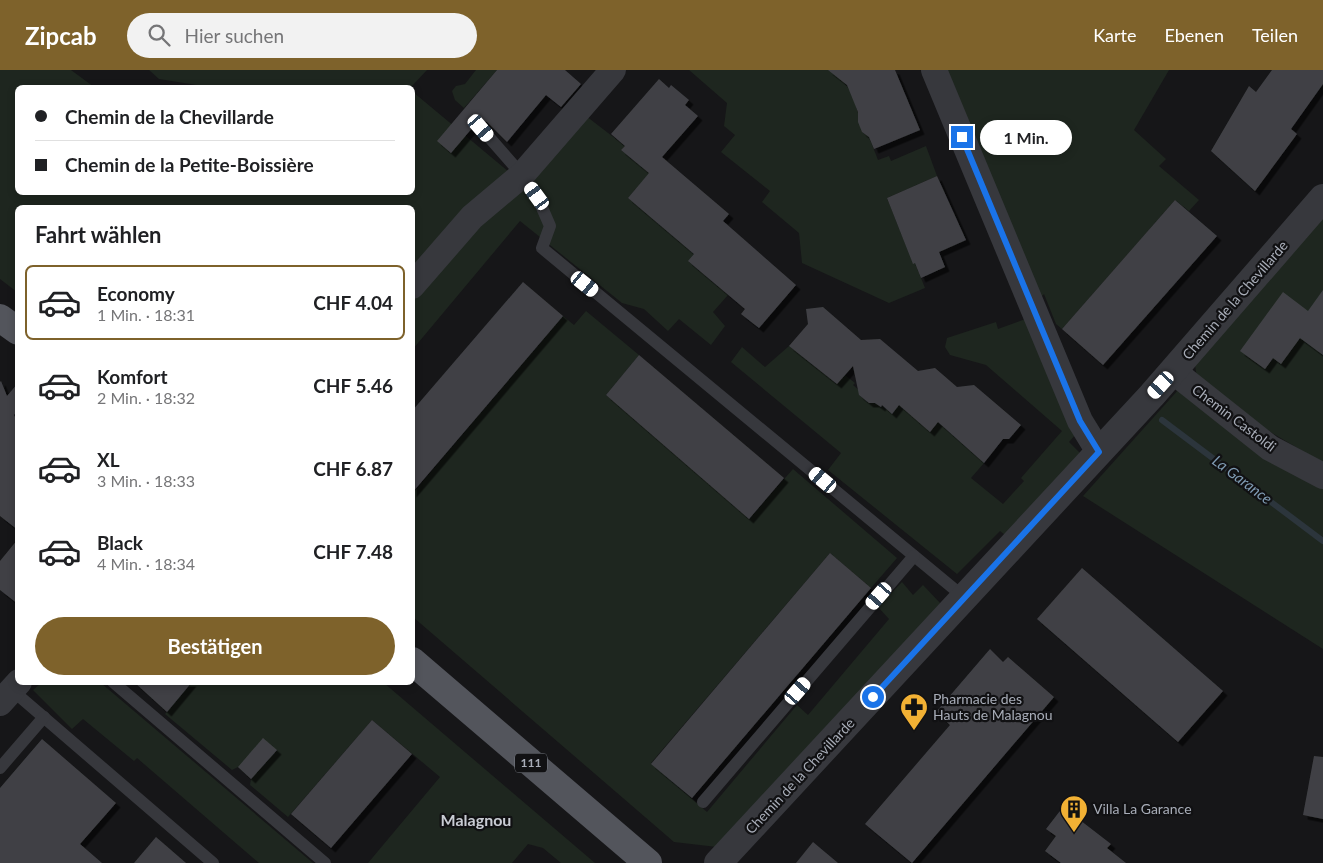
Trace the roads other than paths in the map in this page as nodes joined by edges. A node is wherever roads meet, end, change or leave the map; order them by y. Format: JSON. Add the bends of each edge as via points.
{"nodes":[{"id":1,"x":612,"y":70,"type":"edge"},
{"id":2,"x":934,"y":70,"type":"edge"},
{"id":3,"x":481,"y":128,"type":"dead end"},
{"id":4,"x":522,"y":175,"type":"junction"},
{"id":5,"x":1323,"y":198,"type":"edge"},
{"id":6,"x":415,"y":283,"type":"edge"},
{"id":7,"x":0,"y":318,"type":"edge"},
{"id":8,"x":15,"y":329,"type":"edge"},
{"id":9,"x":1173,"y":371,"type":"junction"},
{"id":10,"x":1099,"y":452,"type":"junction"},
{"id":11,"x":1323,"y":476,"type":"edge"},
{"id":12,"x":914,"y":556,"type":"junction"},
{"id":13,"x":965,"y":598,"type":"junction"},
{"id":14,"x":415,"y":665,"type":"edge"},
{"id":15,"x":117,"y":685,"type":"edge"},
{"id":16,"x":10,"y":692,"type":"edge"},
{"id":17,"x":44,"y":717,"type":"junction"},
{"id":18,"x":0,"y":768,"type":"edge"},
{"id":19,"x":703,"y":802,"type":"dead end"},
{"id":20,"x":213,"y":863,"type":"edge"},
{"id":21,"x":325,"y":863,"type":"edge"},
{"id":22,"x":648,"y":863,"type":"edge"},
{"id":23,"x":718,"y":863,"type":"edge"}],
"edges":[{"from":1,"to":4,"type":"street"},
{"from":2,"to":10,"type":"street","via":[[1080,421]]},
{"from":3,"to":4,"type":"lane"},
{"from":4,"to":6,"type":"street","via":[[472,217]]},
{"from":4,"to":12,"type":"lane","via":[[537,196],[550,226],[542,248]]},
{"from":5,"to":9,"type":"street","name":"Chemin de la Chevillarde"},
{"from":7,"to":8,"type":"main road"},
{"from":9,"to":10,"type":"street","name":"Chemin de la Chevillarde"},
{"from":9,"to":11,"type":"street","name":"Chemin Castoldi","via":[[1270,448]]},
{"from":10,"to":13,"type":"street","name":"Chemin de la Chevillarde"},
{"from":12,"to":13,"type":"lane"},
{"from":12,"to":19,"type":"lane"},
{"from":13,"to":23,"type":"street","name":"Chemin de la Chevillarde"},
{"from":14,"to":22,"type":"main road","number":"111"},
{"from":15,"to":21,"type":"lane"},
{"from":16,"to":17,"type":"lane"},
{"from":17,"to":18,"type":"lane"},
{"from":17,"to":20,"type":"lane"}]}
